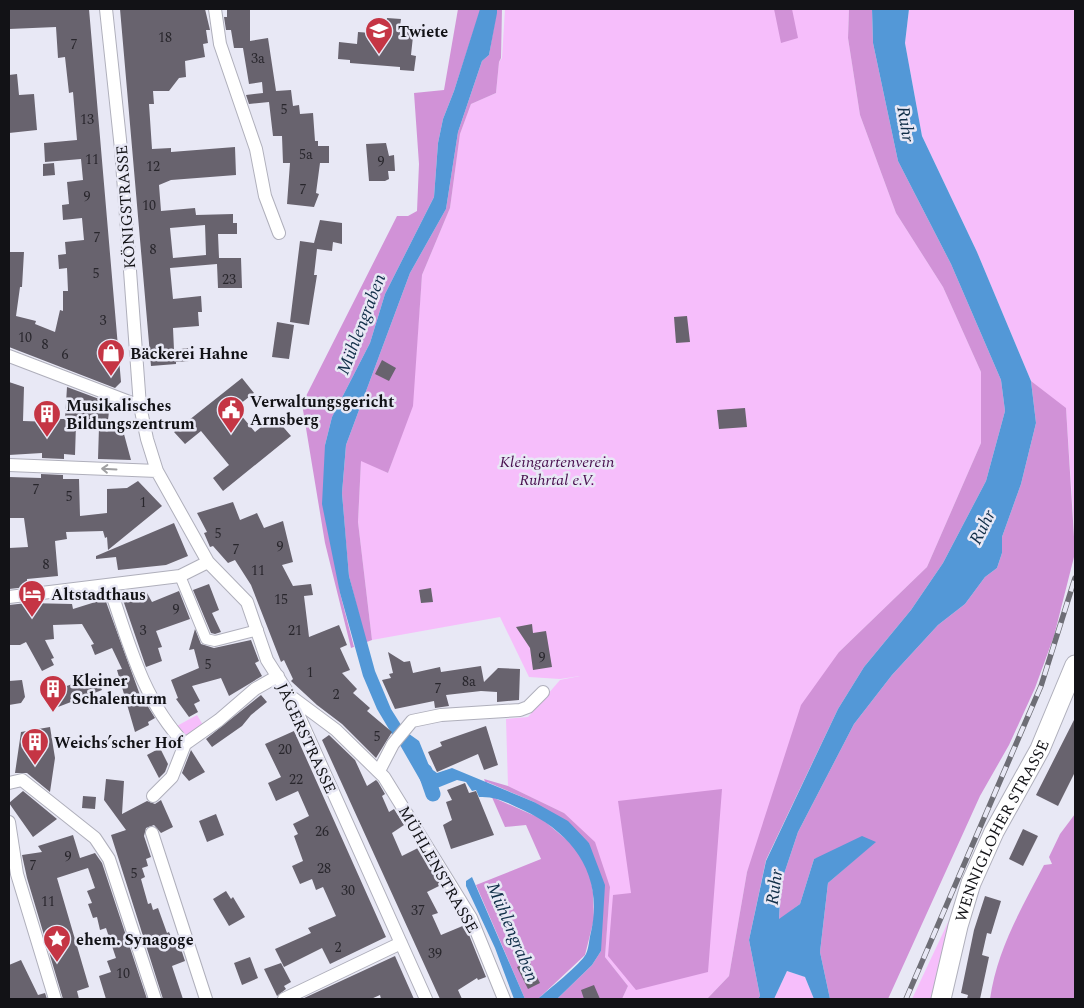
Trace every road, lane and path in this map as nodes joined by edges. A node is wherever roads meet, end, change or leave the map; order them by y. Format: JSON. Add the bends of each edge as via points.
{"nodes":[{"id":1,"x":106,"y":9,"type":"edge"},
{"id":2,"x":215,"y":9,"type":"edge"},
{"id":3,"x":279,"y":234,"type":"dead end"},
{"id":4,"x":9,"y":356,"type":"edge"},
{"id":5,"x":140,"y":406,"type":"junction"},
{"id":6,"x":9,"y":465,"type":"edge"},
{"id":7,"x":157,"y":472,"type":"junction"},
{"id":8,"x":208,"y":562,"type":"junction"},
{"id":9,"x":180,"y":576,"type":"junction"},
{"id":10,"x":109,"y":585,"type":"junction"},
{"id":11,"x":9,"y":597,"type":"edge"},
{"id":12,"x":258,"y":630,"type":"junction"},
{"id":13,"x":1075,"y":665,"type":"edge"},
{"id":14,"x":278,"y":676,"type":"junction"},
{"id":15,"x":543,"y":692,"type":"dead end"},
{"id":16,"x":290,"y":696,"type":"junction"},
{"id":17,"x":185,"y":744,"type":"junction"},
{"id":18,"x":379,"y":771,"type":"junction"},
{"id":19,"x":9,"y":783,"type":"edge"},
{"id":20,"x":153,"y":796,"type":"dead end"},
{"id":21,"x":9,"y":822,"type":"edge"},
{"id":22,"x":152,"y":833,"type":"dead end"},
{"id":23,"x":401,"y":943,"type":"junction"},
{"id":24,"x":55,"y":999,"type":"edge"},
{"id":25,"x":155,"y":999,"type":"edge"},
{"id":26,"x":206,"y":999,"type":"edge"},
{"id":27,"x":284,"y":999,"type":"edge"},
{"id":28,"x":426,"y":999,"type":"edge"},
{"id":29,"x":504,"y":999,"type":"edge"},
{"id":30,"x":941,"y":999,"type":"edge"}],
"edges":[{"from":1,"to":5,"type":"street","name":"KÖNIGSTRASSE","via":[[121,149]]},
{"from":2,"to":3,"type":"street","via":[[220,44],[256,149],[265,196]]},
{"from":4,"to":5,"type":"street"},
{"from":5,"to":7,"type":"street","name":"JÄGERSTRASSE"},
{"from":7,"to":6,"type":"street","one_way":true},
{"from":7,"to":8,"type":"street","name":"JÄGERSTRASSE"},
{"from":8,"to":9,"type":"street"},
{"from":8,"to":12,"type":"street","name":"JÄGERSTRASSE","via":[[247,602]]},
{"from":9,"to":10,"type":"street"},
{"from":9,"to":12,"type":"street","via":[[206,639],[215,641]]},
{"from":10,"to":11,"type":"street"},
{"from":10,"to":17,"type":"street","via":[[148,693],[172,731]]},
{"from":12,"to":14,"type":"street","name":"JÄGERSTRASSE","via":[[267,660]]},
{"from":13,"to":30,"type":"main road","name":"WENNIGLOHER STRASSE","via":[[1040,749],[994,832],[971,883]]},
{"from":14,"to":16,"type":"street","name":"JÄGERSTRASSE"},
{"from":14,"to":17,"type":"street","via":[[255,689]]},
{"from":15,"to":18,"type":"street","via":[[525,709],[416,719],[393,744]]},
{"from":16,"to":18,"type":"street","name":"MÜHLENSTRASSE","via":[[336,730]]},
{"from":16,"to":23,"type":"street","name":"JÄGERSTRASSE"},
{"from":17,"to":20,"type":"street","via":[[172,778]]},
{"from":18,"to":29,"type":"street","name":"MÜHLENSTRASSE","via":[[471,918]]},
{"from":19,"to":25,"type":"street","via":[[22,780],[94,838],[110,859]]},
{"from":21,"to":24,"type":"street","via":[[17,874]]},
{"from":22,"to":26,"type":"street"},
{"from":23,"to":27,"type":"street"},
{"from":23,"to":28,"type":"street","name":"JÄGERSTRASSE"}]}
